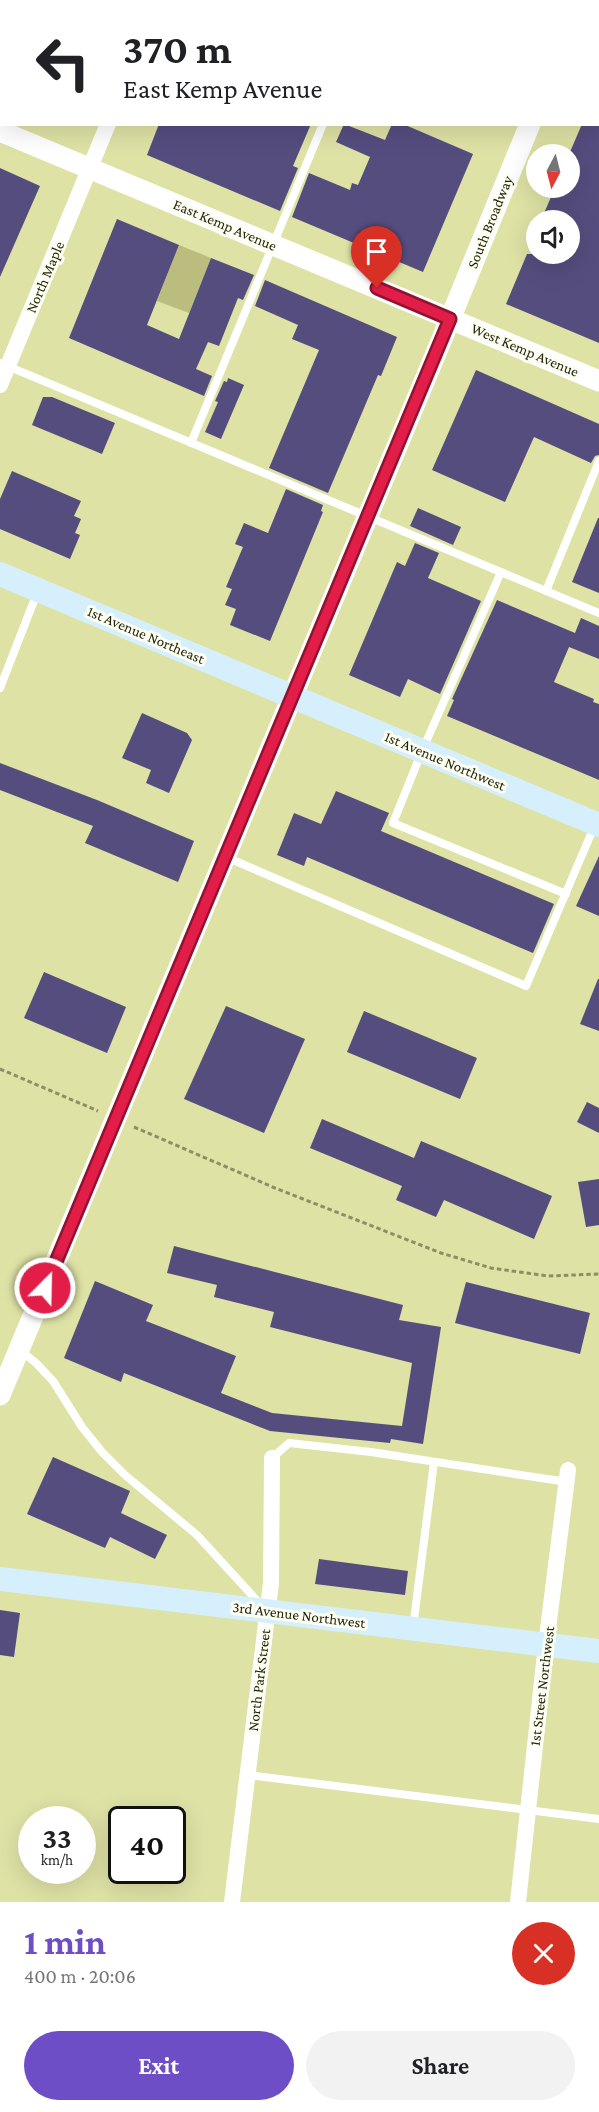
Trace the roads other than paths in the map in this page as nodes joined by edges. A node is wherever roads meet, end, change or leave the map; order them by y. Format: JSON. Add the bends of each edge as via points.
{"nodes":[{"id":1,"x":107,"y":126,"type":"edge"},
{"id":2,"x":322,"y":126,"type":"edge"},
{"id":3,"x":529,"y":126,"type":"edge"},
{"id":4,"x":0,"y":131,"type":"edge"},
{"id":5,"x":90,"y":169,"type":"junction"},
{"id":6,"x":273,"y":245,"type":"junction"},
{"id":7,"x":450,"y":319,"type":"junction"},
{"id":8,"x":4,"y":364,"type":"edge"},
{"id":9,"x":599,"y":381,"type":"edge"},
{"id":10,"x":0,"y":385,"type":"edge"},
{"id":11,"x":190,"y":442,"type":"junction"},
{"id":12,"x":599,"y":460,"type":"edge"},
{"id":13,"x":368,"y":516,"type":"junction"},
{"id":14,"x":501,"y":572,"type":"junction"},
{"id":15,"x":0,"y":574,"type":"edge"},
{"id":16,"x":39,"y":590,"type":"junction"},
{"id":17,"x":546,"y":591,"type":"junction"},
{"id":18,"x":599,"y":613,"type":"edge"},
{"id":19,"x":0,"y":688,"type":"edge"},
{"id":20,"x":292,"y":697,"type":"junction"},
{"id":21,"x":422,"y":751,"type":"junction"},
{"id":22,"x":597,"y":824,"type":"edge"},
{"id":23,"x":225,"y":856,"type":"junction"},
{"id":24,"x":566,"y":894,"type":"junction"},
{"id":25,"x":19,"y":1349,"type":"junction"},
{"id":26,"x":0,"y":1395,"type":"edge"},
{"id":27,"x":272,"y":1458,"type":"joint"},
{"id":28,"x":434,"y":1462,"type":"junction"},
{"id":29,"x":568,"y":1476,"type":"joint"},
{"id":30,"x":0,"y":1579,"type":"edge"},
{"id":31,"x":267,"y":1612,"type":"junction"},
{"id":32,"x":412,"y":1629,"type":"junction"},
{"id":33,"x":546,"y":1645,"type":"junction"},
{"id":34,"x":599,"y":1651,"type":"edge"},
{"id":35,"x":248,"y":1775,"type":"junction"},
{"id":36,"x":527,"y":1810,"type":"junction"},
{"id":37,"x":599,"y":1819,"type":"edge"},
{"id":38,"x":232,"y":1902,"type":"edge"},
{"id":39,"x":518,"y":1902,"type":"edge"}],
"edges":[{"from":1,"to":5,"type":"street","name":"North Maple"},
{"from":2,"to":6,"type":"lane"},
{"from":3,"to":7,"type":"street","name":"South Broadway"},
{"from":4,"to":5,"type":"street","name":"East Kemp Avenue"},
{"from":5,"to":6,"type":"street","name":"East Kemp Avenue"},
{"from":5,"to":8,"type":"street","name":"North Maple"},
{"from":6,"to":7,"type":"street","name":"East Kemp Avenue"},
{"from":6,"to":11,"type":"lane"},
{"from":7,"to":9,"type":"street","name":"West Kemp Avenue"},
{"from":7,"to":13,"type":"street","name":"South Broadway"},
{"from":8,"to":10,"type":"street","name":"North Maple"},
{"from":8,"to":11,"type":"lane"},
{"from":11,"to":13,"type":"lane"},
{"from":12,"to":17,"type":"lane"},
{"from":13,"to":14,"type":"lane"},
{"from":13,"to":20,"type":"street","name":"South Broadway"},
{"from":14,"to":17,"type":"lane"},
{"from":14,"to":21,"type":"lane"},
{"from":15,"to":16,"type":"main road","name":"1st Avenue Northeast"},
{"from":16,"to":19,"type":"lane"},
{"from":16,"to":20,"type":"main road","name":"1st Avenue Northeast"},
{"from":17,"to":18,"type":"lane"},
{"from":20,"to":21,"type":"main road","name":"1st Avenue Northwest"},
{"from":20,"to":23,"type":"street","name":"South Broadway"},
{"from":21,"to":22,"type":"main road","name":"1st Avenue Northwest"},
{"from":21,"to":24,"type":"lane","via":[[393,823]]},
{"from":22,"to":24,"type":"lane"},
{"from":23,"to":24,"type":"lane","via":[[526,986]]},
{"from":23,"to":25,"type":"street","name":"South Broadway"},
{"from":25,"to":26,"type":"street","name":"South Broadway"},
{"from":25,"to":31,"type":"lane","via":[[52,1381],[102,1452],[197,1534]]},
{"from":27,"to":28,"type":"lane","via":[[289,1443]]},
{"from":27,"to":31,"type":"street","name":"North Park Street","via":[[272,1554]]},
{"from":28,"to":29,"type":"lane"},
{"from":28,"to":32,"type":"lane"},
{"from":29,"to":33,"type":"street","name":"1st Street Northwest"},
{"from":30,"to":31,"type":"main road","name":"3rd Avenue Northwest"},
{"from":31,"to":32,"type":"main road","name":"3rd Avenue Northwest"},
{"from":31,"to":35,"type":"street","name":"North Park Street"},
{"from":32,"to":33,"type":"main road","name":"3rd Avenue Northwest"},
{"from":33,"to":34,"type":"main road","name":"3rd Avenue Northwest"},
{"from":33,"to":36,"type":"street","name":"1st Street Northwest"},
{"from":35,"to":36,"type":"lane"},
{"from":35,"to":38,"type":"street","name":"North Park Street"},
{"from":36,"to":37,"type":"lane"},
{"from":36,"to":39,"type":"street","name":"1st Street Northwest"}]}
